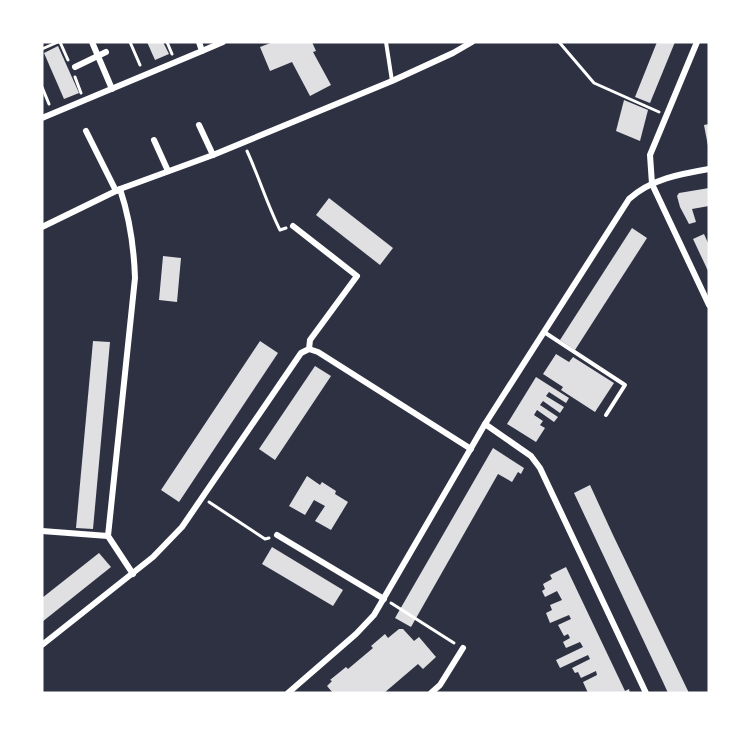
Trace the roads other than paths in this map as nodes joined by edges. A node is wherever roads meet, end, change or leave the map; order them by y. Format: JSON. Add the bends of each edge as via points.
{"nodes":[{"id":1,"x":92,"y":42,"type":"edge"},
{"id":2,"x":199,"y":42,"type":"edge"},
{"id":3,"x":223,"y":42,"type":"edge"},
{"id":4,"x":386,"y":42,"type":"edge"},
{"id":5,"x":472,"y":42,"type":"edge"},
{"id":6,"x":697,"y":42,"type":"edge"},
{"id":7,"x":202,"y":51,"type":"junction"},
{"id":8,"x":106,"y":52,"type":"dead end"},
{"id":9,"x":98,"y":57,"type":"junction"},
{"id":10,"x":75,"y":67,"type":"dead end"},
{"id":11,"x":392,"y":81,"type":"junction"},
{"id":12,"x":112,"y":89,"type":"junction"},
{"id":13,"x":42,"y":118,"type":"edge"},
{"id":14,"x":200,"y":125,"type":"dead end"},
{"id":15,"x":86,"y":131,"type":"dead end"},
{"id":16,"x":154,"y":140,"type":"dead end"},
{"id":17,"x":213,"y":154,"type":"junction"},
{"id":18,"x":709,"y":169,"type":"edge"},
{"id":19,"x":168,"y":171,"type":"junction"},
{"id":20,"x":652,"y":184,"type":"junction"},
{"id":21,"x":118,"y":190,"type":"junction"},
{"id":22,"x":293,"y":226,"type":"road end"},
{"id":23,"x":42,"y":227,"type":"edge"},
{"id":24,"x":709,"y":305,"type":"edge"},
{"id":25,"x":544,"y":332,"type":"junction"},
{"id":26,"x":309,"y":349,"type":"junction"},
{"id":27,"x":606,"y":415,"type":"dead end"},
{"id":28,"x":485,"y":424,"type":"junction"},
{"id":29,"x":471,"y":449,"type":"junction"},
{"id":30,"x":42,"y":531,"type":"edge"},
{"id":31,"x":276,"y":535,"type":"road end"},
{"id":32,"x":108,"y":536,"type":"junction"},
{"id":33,"x":133,"y":574,"type":"junction"},
{"id":34,"x":384,"y":599,"type":"junction"},
{"id":35,"x":42,"y":645,"type":"edge"},
{"id":36,"x":463,"y":648,"type":"road end"},
{"id":37,"x":288,"y":693,"type":"edge"},
{"id":38,"x":431,"y":693,"type":"edge"},
{"id":39,"x":646,"y":693,"type":"edge"}],
"edges":[{"from":1,"to":9,"type":"street"},
{"from":2,"to":7,"type":"street"},
{"from":3,"to":7,"type":"street"},
{"from":4,"to":11,"type":"lane"},
{"from":5,"to":11,"type":"street"},
{"from":6,"to":20,"type":"street","via":[[650,155]]},
{"from":7,"to":12,"type":"street"},
{"from":8,"to":9,"type":"street"},
{"from":9,"to":10,"type":"street"},
{"from":9,"to":12,"type":"street"},
{"from":11,"to":17,"type":"street"},
{"from":12,"to":13,"type":"street"},
{"from":14,"to":17,"type":"street"},
{"from":15,"to":21,"type":"street"},
{"from":16,"to":19,"type":"street"},
{"from":17,"to":19,"type":"street"},
{"from":18,"to":20,"type":"street"},
{"from":19,"to":21,"type":"street"},
{"from":20,"to":24,"type":"street"},
{"from":20,"to":25,"type":"street","via":[[629,200]]},
{"from":21,"to":23,"type":"street"},
{"from":21,"to":32,"type":"street","via":[[129,214],[135,278]]},
{"from":22,"to":26,"type":"street","via":[[357,276],[310,340]]},
{"from":25,"to":27,"type":"lane","via":[[625,385]]},
{"from":25,"to":28,"type":"street"},
{"from":26,"to":29,"type":"street"},
{"from":26,"to":33,"type":"street","via":[[301,353],[182,527]]},
{"from":28,"to":29,"type":"street"},
{"from":28,"to":39,"type":"street","via":[[531,456],[540,468]]},
{"from":29,"to":34,"type":"street"},
{"from":30,"to":32,"type":"street"},
{"from":31,"to":34,"type":"street"},
{"from":32,"to":33,"type":"street"},
{"from":33,"to":35,"type":"street"},
{"from":34,"to":37,"type":"street","via":[[356,634]]},
{"from":36,"to":38,"type":"street"}]}
